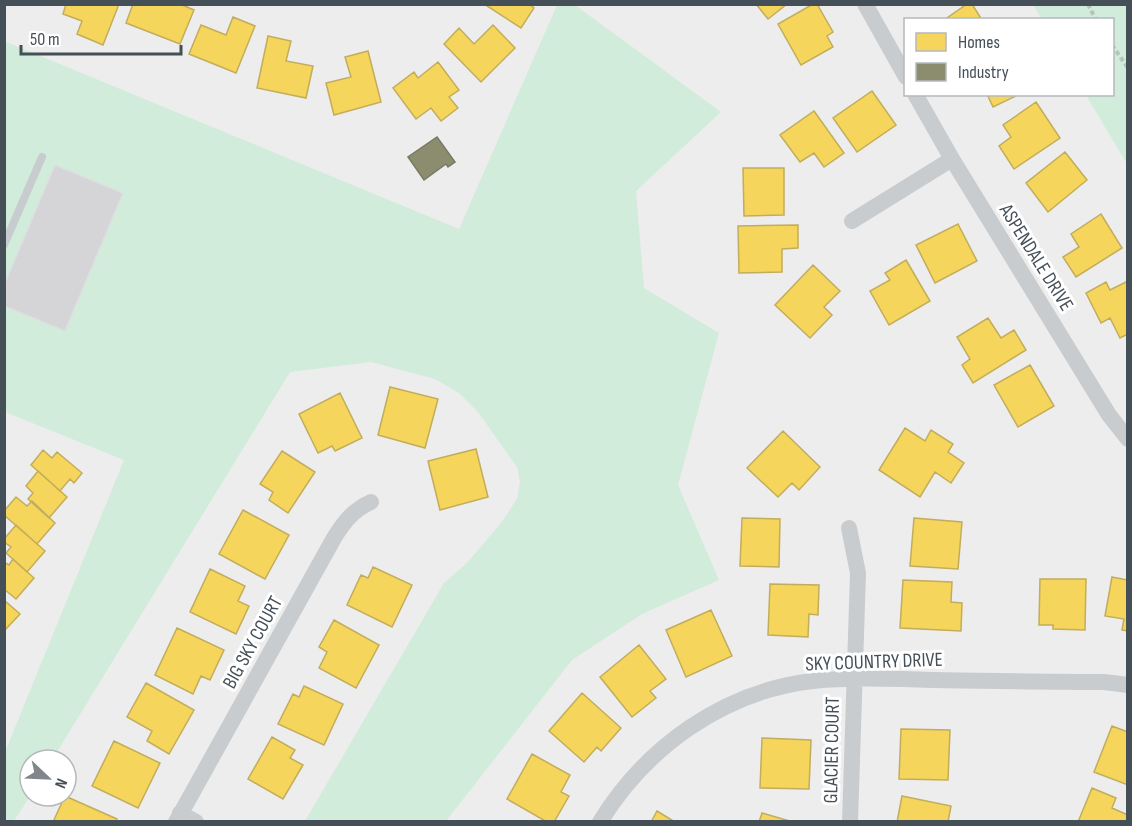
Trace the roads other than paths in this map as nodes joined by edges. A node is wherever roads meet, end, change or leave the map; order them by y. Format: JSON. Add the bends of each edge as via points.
{"nodes":[{"id":1,"x":865,"y":4,"type":"edge"},
{"id":2,"x":904,"y":73,"type":"edge"},
{"id":3,"x":916,"y":96,"type":"edge"},
{"id":4,"x":42,"y":157,"type":"dead end"},
{"id":5,"x":951,"y":159,"type":"junction"},
{"id":6,"x":852,"y":221,"type":"dead end"},
{"id":7,"x":4,"y":245,"type":"edge"},
{"id":8,"x":1128,"y":439,"type":"edge"},
{"id":9,"x":371,"y":502,"type":"dead end"},
{"id":10,"x":849,"y":528,"type":"dead end"},
{"id":11,"x":854,"y":679,"type":"junction"},
{"id":12,"x":1128,"y":685,"type":"edge"},
{"id":13,"x":178,"y":817,"type":"edge"},
{"id":14,"x":196,"y":822,"type":"edge"},
{"id":15,"x":600,"y":822,"type":"edge"},
{"id":16,"x":850,"y":822,"type":"edge"}],
"edges":[{"from":1,"to":2,"type":"street"},
{"from":3,"to":5,"type":"street","name":"ASPENDALE DRIVE"},
{"from":4,"to":7,"type":"lane"},
{"from":5,"to":6,"type":"street"},
{"from":5,"to":8,"type":"street","name":"ASPENDALE DRIVE","via":[[1109,415]]},
{"from":9,"to":13,"type":"street","name":"BIG SKY COURT","via":[[346,519],[334,538]]},
{"from":10,"to":11,"type":"street","name":"GLACIER COURT","via":[[858,573]]},
{"from":11,"to":12,"type":"street","name":"SKY COUNTRY DRIVE"},
{"from":11,"to":15,"type":"street","name":"SKY COUNTRY DRIVE","via":[[811,681],[769,690],[694,724],[636,772]]},
{"from":11,"to":16,"type":"street","name":"GLACIER COURT"},
{"from":13,"to":14,"type":"street"}]}
